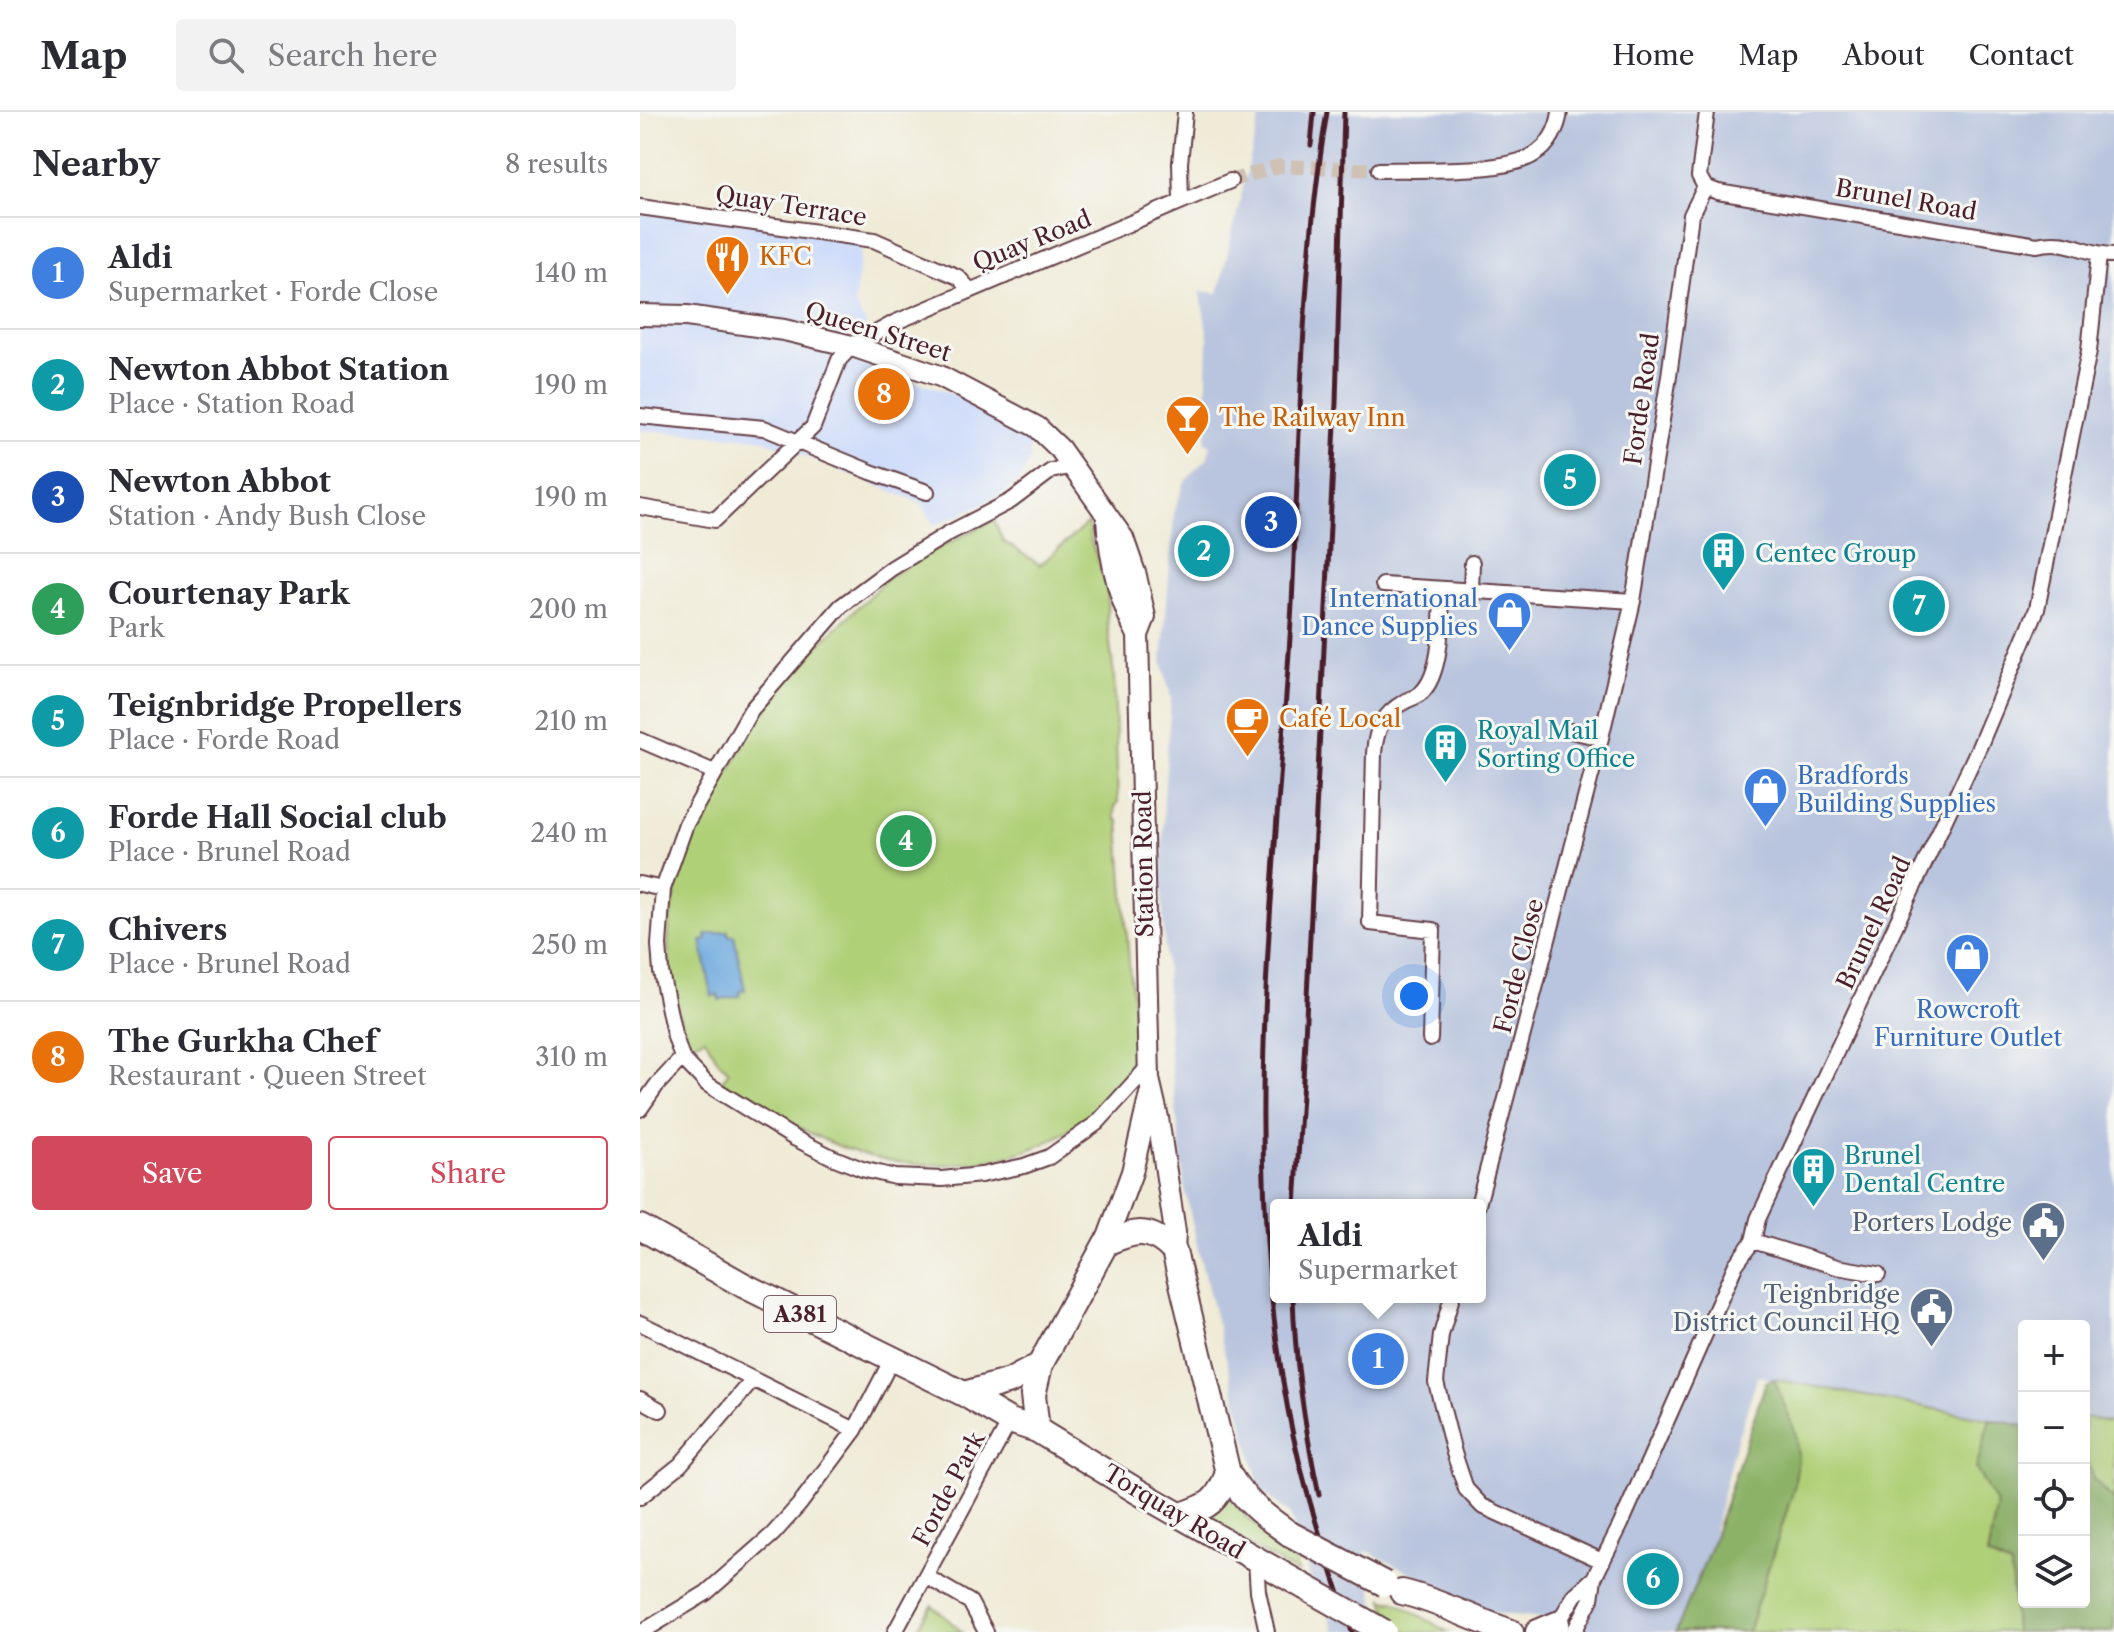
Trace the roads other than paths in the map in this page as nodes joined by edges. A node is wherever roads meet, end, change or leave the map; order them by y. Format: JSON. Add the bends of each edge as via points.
{"nodes":[{"id":1,"x":1185,"y":112,"type":"edge"},
{"id":2,"x":1560,"y":112,"type":"edge"},
{"id":3,"x":1707,"y":112,"type":"edge"},
{"id":4,"x":1379,"y":170,"type":"tunnel mouth"},
{"id":5,"x":1230,"y":181,"type":"tunnel mouth"},
{"id":6,"x":1705,"y":187,"type":"junction"},
{"id":7,"x":1181,"y":200,"type":"junction"},
{"id":8,"x":640,"y":207,"type":"edge"},
{"id":9,"x":2106,"y":255,"type":"edge"},
{"id":10,"x":970,"y":290,"type":"junction"},
{"id":11,"x":640,"y":315,"type":"edge"},
{"id":12,"x":852,"y":346,"type":"junction"},
{"id":13,"x":640,"y":416,"type":"edge"},
{"id":14,"x":799,"y":442,"type":"junction"},
{"id":15,"x":1073,"y":466,"type":"junction"},
{"id":16,"x":927,"y":492,"type":"dead end"},
{"id":17,"x":640,"y":507,"type":"edge"},
{"id":18,"x":1472,"y":563,"type":"dead end"},
{"id":19,"x":1383,"y":585,"type":"dead end"},
{"id":20,"x":1442,"y":589,"type":"junction"},
{"id":21,"x":1471,"y":590,"type":"junction"},
{"id":22,"x":1633,"y":601,"type":"junction"},
{"id":23,"x":1610,"y":695,"type":"joint"},
{"id":24,"x":1571,"y":731,"type":"dead end"},
{"id":25,"x":1601,"y":738,"type":"junction"},
{"id":26,"x":640,"y":740,"type":"edge"},
{"id":27,"x":714,"y":772,"type":"junction"},
{"id":28,"x":640,"y":884,"type":"edge"},
{"id":29,"x":663,"y":889,"type":"junction"},
{"id":30,"x":1430,"y":1039,"type":"dead end"},
{"id":31,"x":682,"y":1058,"type":"junction"},
{"id":32,"x":1149,"y":1066,"type":"junction"},
{"id":33,"x":1150,"y":1093,"type":"junction"},
{"id":34,"x":640,"y":1109,"type":"edge"},
{"id":35,"x":1480,"y":1199,"type":"edge"},
{"id":36,"x":640,"y":1227,"type":"edge"},
{"id":37,"x":1753,"y":1241,"type":"junction"},
{"id":38,"x":1106,"y":1243,"type":"junction"},
{"id":39,"x":1174,"y":1251,"type":"junction"},
{"id":40,"x":1878,"y":1274,"type":"dead end"},
{"id":41,"x":1450,"y":1303,"type":"edge"},
{"id":42,"x":640,"y":1323,"type":"edge"},
{"id":43,"x":892,"y":1359,"type":"junction"},
{"id":44,"x":1040,"y":1365,"type":"junction"},
{"id":45,"x":753,"y":1380,"type":"junction"},
{"id":46,"x":964,"y":1394,"type":"junction"},
{"id":47,"x":640,"y":1399,"type":"edge"},
{"id":48,"x":660,"y":1410,"type":"dead end"},
{"id":49,"x":1010,"y":1421,"type":"junction"},
{"id":50,"x":855,"y":1430,"type":"junction"},
{"id":51,"x":1037,"y":1430,"type":"junction"},
{"id":52,"x":1228,"y":1473,"type":"junction"},
{"id":53,"x":640,"y":1497,"type":"edge"},
{"id":54,"x":1181,"y":1515,"type":"junction"},
{"id":55,"x":1256,"y":1561,"type":"junction"},
{"id":56,"x":1602,"y":1561,"type":"junction"},
{"id":57,"x":927,"y":1577,"type":"junction"},
{"id":58,"x":1394,"y":1588,"type":"junction"},
{"id":59,"x":1556,"y":1630,"type":"edge"},
{"id":60,"x":642,"y":1632,"type":"edge"},
{"id":61,"x":895,"y":1632,"type":"edge"},
{"id":62,"x":986,"y":1632,"type":"edge"},
{"id":63,"x":1267,"y":1632,"type":"edge"},
{"id":64,"x":1384,"y":1632,"type":"edge"},
{"id":65,"x":1463,"y":1632,"type":"edge"},
{"id":66,"x":1511,"y":1632,"type":"edge"}],
"edges":[{"from":1,"to":7,"type":"street"},
{"from":2,"to":4,"type":"street","via":[[1545,147],[1524,160]]},
{"from":3,"to":6,"type":"street","name":"Forde Road","via":[[1699,176]]},
{"from":5,"to":7,"type":"street","name":"Quay Road"},
{"from":6,"to":9,"type":"street","name":"Brunel Road","via":[[2037,245],[2054,241]]},
{"from":6,"to":22,"type":"street","name":"Forde Road","via":[[1691,215]]},
{"from":7,"to":10,"type":"street","name":"Quay Road"},
{"from":8,"to":10,"type":"street","name":"Quay Terrace","via":[[874,240],[958,277]]},
{"from":9,"to":37,"type":"street","name":"Brunel Road","via":[[2037,609],[1980,745],[1758,1219]]},
{"from":10,"to":12,"type":"street","name":"Quay Road"},
{"from":11,"to":12,"type":"main road","name":"Queen Street","via":[[784,330]]},
{"from":12,"to":14,"type":"street","via":[[839,360],[813,427]]},
{"from":12,"to":15,"type":"main road","name":"Queen Street","via":[[940,376],[1037,427]]},
{"from":13,"to":14,"type":"street","via":[[764,428]]},
{"from":14,"to":16,"type":"street"},
{"from":14,"to":17,"type":"street","via":[[715,520]]},
{"from":15,"to":27,"type":"street","via":[[1051,471],[1011,501],[892,568],[841,606],[751,710]]},
{"from":15,"to":32,"type":"main road","name":"Station Road","via":[[1123,538],[1145,617],[1138,635]]},
{"from":18,"to":21,"type":"street"},
{"from":19,"to":20,"type":"street"},
{"from":20,"to":21,"type":"street"},
{"from":20,"to":30,"type":"street","via":[[1434,672],[1421,693],[1381,721],[1373,769],[1370,923],[1433,930]]},
{"from":21,"to":22,"type":"street"},
{"from":22,"to":23,"type":"street","name":"Forde Road"},
{"from":23,"to":25,"type":"street","name":"Forde Close"},
{"from":24,"to":25,"type":"street"},
{"from":25,"to":35,"type":"street","name":"Forde Close"},
{"from":26,"to":27,"type":"street"},
{"from":27,"to":29,"type":"street","via":[[686,824]]},
{"from":28,"to":29,"type":"street"},
{"from":29,"to":31,"type":"street","via":[[661,972]]},
{"from":31,"to":32,"type":"street","via":[[707,1084],[794,1138],[862,1169],[942,1179],[1049,1157],[1097,1123]]},
{"from":31,"to":34,"type":"street"},
{"from":32,"to":33,"type":"main road","name":"Station Road"},
{"from":33,"to":38,"type":"main road","name":"Station Road","via":[[1132,1172]]},
{"from":33,"to":39,"type":"main road","name":"Station Road","via":[[1158,1118]]},
{"from":36,"to":43,"type":"main road","name":"Torquay Road","number":"A381"},
{"from":37,"to":40,"type":"street","via":[[1824,1264]]},
{"from":37,"to":56,"type":"street","name":"Brunel Road","via":[[1736,1264]]},
{"from":38,"to":39,"type":"main road","via":[[1126,1234],[1147,1233]]},
{"from":38,"to":44,"type":"main road"},
{"from":39,"to":52,"type":"main road","name":"Station Road"},
{"from":41,"to":56,"type":"street","via":[[1436,1382],[1466,1489],[1482,1506]]},
{"from":42,"to":45,"type":"street"},
{"from":43,"to":46,"type":"main road","name":"Torquay Road","number":"A381"},
{"from":43,"to":50,"type":"street"},
{"from":44,"to":46,"type":"main road","via":[[1010,1381]]},
{"from":44,"to":51,"type":"main road","via":[[1033,1395]]},
{"from":45,"to":50,"type":"street"},
{"from":45,"to":53,"type":"street","via":[[680,1465]]},
{"from":46,"to":49,"type":"main road","name":"Torquay Road","number":"A381"},
{"from":47,"to":48,"type":"street"},
{"from":49,"to":51,"type":"main road","name":"Torquay Road","number":"A381"},
{"from":49,"to":57,"type":"street","name":"Forde Park"},
{"from":50,"to":60,"type":"street","via":[[773,1534],[706,1593]]},
{"from":51,"to":54,"type":"main road","name":"Torquay Road","number":"A381"},
{"from":52,"to":54,"type":"main road","via":[[1220,1494],[1205,1508]]},
{"from":52,"to":58,"type":"main road","name":"Torquay Road","bridge":true,"via":[[1242,1496],[1290,1534]]},
{"from":54,"to":55,"type":"main road","name":"Torquay Road","number":"A381"},
{"from":55,"to":63,"type":"street"},
{"from":55,"to":64,"type":"main road","name":"Torquay Road","number":"A381","bridge":true},
{"from":56,"to":59,"type":"street","name":"Brunel Road"},
{"from":57,"to":61,"type":"street","name":"Forde Park"},
{"from":57,"to":62,"type":"street","name":"Forde Park","via":[[970,1602]]},
{"from":58,"to":65,"type":"main road","name":"Torquay Road"},
{"from":58,"to":66,"type":"main road"}]}
